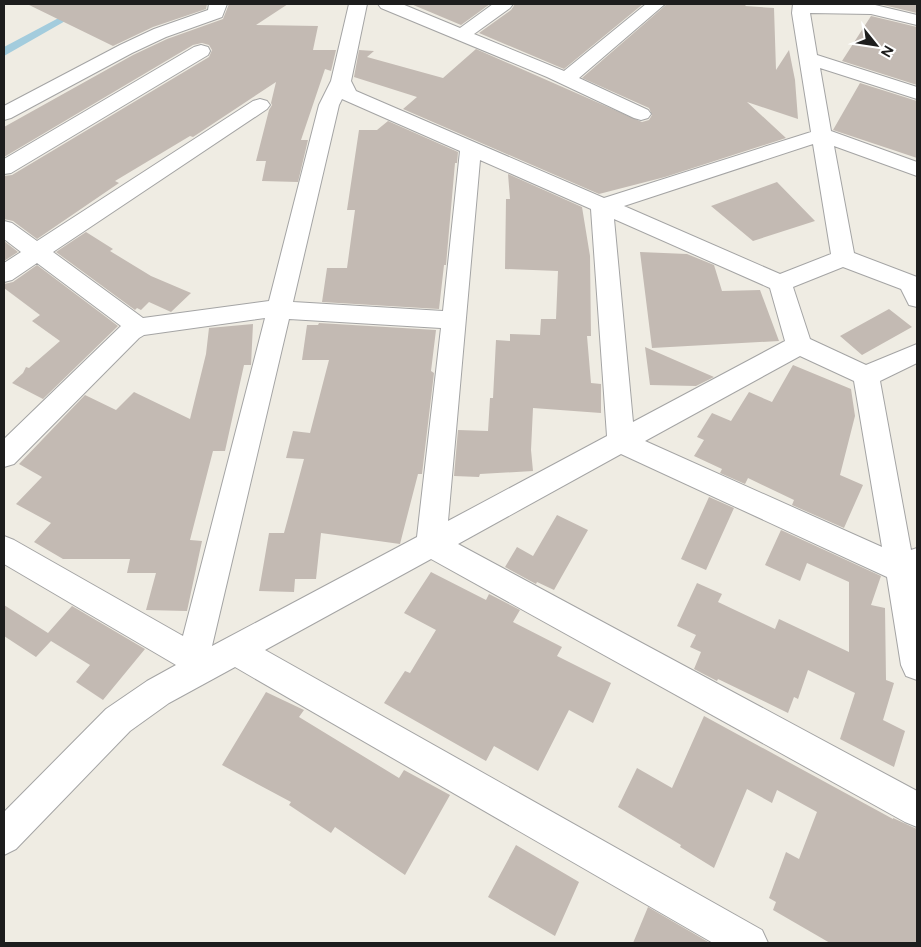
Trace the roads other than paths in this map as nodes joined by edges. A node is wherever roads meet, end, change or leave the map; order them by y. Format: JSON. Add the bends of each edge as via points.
{"nodes":[{"id":1,"x":218,"y":4,"type":"edge"},
{"id":2,"x":358,"y":4,"type":"edge"},
{"id":3,"x":387,"y":4,"type":"edge"},
{"id":4,"x":504,"y":4,"type":"edge"},
{"id":5,"x":656,"y":4,"type":"edge"},
{"id":6,"x":801,"y":5,"type":"edge"},
{"id":7,"x":873,"y":6,"type":"edge"},
{"id":8,"x":917,"y":20,"type":"edge"},
{"id":9,"x":461,"y":35,"type":"junction"},
{"id":10,"x":202,"y":51,"type":"dead end"},
{"id":11,"x":809,"y":58,"type":"junction"},
{"id":12,"x":566,"y":79,"type":"junction"},
{"id":13,"x":341,"y":81,"type":"junction"},
{"id":14,"x":917,"y":93,"type":"edge"},
{"id":15,"x":260,"y":105,"type":"dead end"},
{"id":16,"x":4,"y":114,"type":"edge"},
{"id":17,"x":640,"y":114,"type":"dead end"},
{"id":18,"x":822,"y":135,"type":"junction"},
{"id":19,"x":471,"y":149,"type":"junction"},
{"id":20,"x":4,"y":168,"type":"edge"},
{"id":21,"x":917,"y":169,"type":"edge"},
{"id":22,"x":602,"y":206,"type":"junction"},
{"id":23,"x":4,"y":228,"type":"edge"},
{"id":24,"x":37,"y":252,"type":"junction"},
{"id":25,"x":843,"y":258,"type":"junction"},
{"id":26,"x":4,"y":274,"type":"edge"},
{"id":27,"x":780,"y":283,"type":"junction"},
{"id":28,"x":915,"y":288,"type":"edge"},
{"id":29,"x":279,"y":309,"type":"junction"},
{"id":30,"x":454,"y":320,"type":"junction"},
{"id":31,"x":139,"y":328,"type":"junction"},
{"id":32,"x":799,"y":345,"type":"junction"},
{"id":33,"x":917,"y":353,"type":"edge"},
{"id":34,"x":866,"y":376,"type":"junction"},
{"id":35,"x":621,"y":442,"type":"junction"},
{"id":36,"x":4,"y":456,"type":"edge"},
{"id":37,"x":431,"y":544,"type":"junction"},
{"id":38,"x":4,"y":548,"type":"edge"},
{"id":39,"x":909,"y":565,"type":"edge"},
{"id":40,"x":235,"y":650,"type":"junction"},
{"id":41,"x":917,"y":665,"type":"edge"},
{"id":42,"x":191,"y":666,"type":"junction"},
{"id":43,"x":917,"y":810,"type":"edge"},
{"id":44,"x":4,"y":837,"type":"edge"},
{"id":45,"x":749,"y":943,"type":"edge"}],
"edges":[{"from":1,"to":16,"type":"street","via":[[216,13],[126,49]]},
{"from":2,"to":13,"type":"street"},
{"from":3,"to":9,"type":"street"},
{"from":4,"to":9,"type":"street"},
{"from":5,"to":12,"type":"street"},
{"from":6,"to":7,"type":"street"},
{"from":6,"to":11,"type":"street"},
{"from":7,"to":8,"type":"street"},
{"from":9,"to":12,"type":"street"},
{"from":10,"to":20,"type":"street"},
{"from":11,"to":14,"type":"street"},
{"from":11,"to":18,"type":"street"},
{"from":12,"to":17,"type":"street"},
{"from":13,"to":19,"type":"street","via":[[349,95]]},
{"from":13,"to":29,"type":"street","via":[[329,105]]},
{"from":15,"to":24,"type":"street"},
{"from":18,"to":21,"type":"street"},
{"from":18,"to":22,"type":"street"},
{"from":18,"to":25,"type":"street"},
{"from":19,"to":22,"type":"street"},
{"from":19,"to":30,"type":"street"},
{"from":22,"to":27,"type":"street"},
{"from":22,"to":35,"type":"street"},
{"from":23,"to":24,"type":"street"},
{"from":24,"to":26,"type":"street"},
{"from":24,"to":31,"type":"street"},
{"from":25,"to":27,"type":"street"},
{"from":25,"to":28,"type":"street"},
{"from":27,"to":32,"type":"street"},
{"from":29,"to":30,"type":"street"},
{"from":29,"to":31,"type":"street"},
{"from":29,"to":42,"type":"street"},
{"from":30,"to":37,"type":"street"},
{"from":31,"to":36,"type":"street","via":[[121,339]]},
{"from":32,"to":34,"type":"street"},
{"from":32,"to":35,"type":"street"},
{"from":33,"to":34,"type":"street"},
{"from":34,"to":39,"type":"street"},
{"from":35,"to":37,"type":"street"},
{"from":35,"to":39,"type":"street"},
{"from":37,"to":40,"type":"street"},
{"from":37,"to":43,"type":"street"},
{"from":38,"to":42,"type":"street"},
{"from":39,"to":41,"type":"street"},
{"from":40,"to":42,"type":"street"},
{"from":40,"to":45,"type":"street"},
{"from":42,"to":44,"type":"street","via":[[118,720]]}]}
